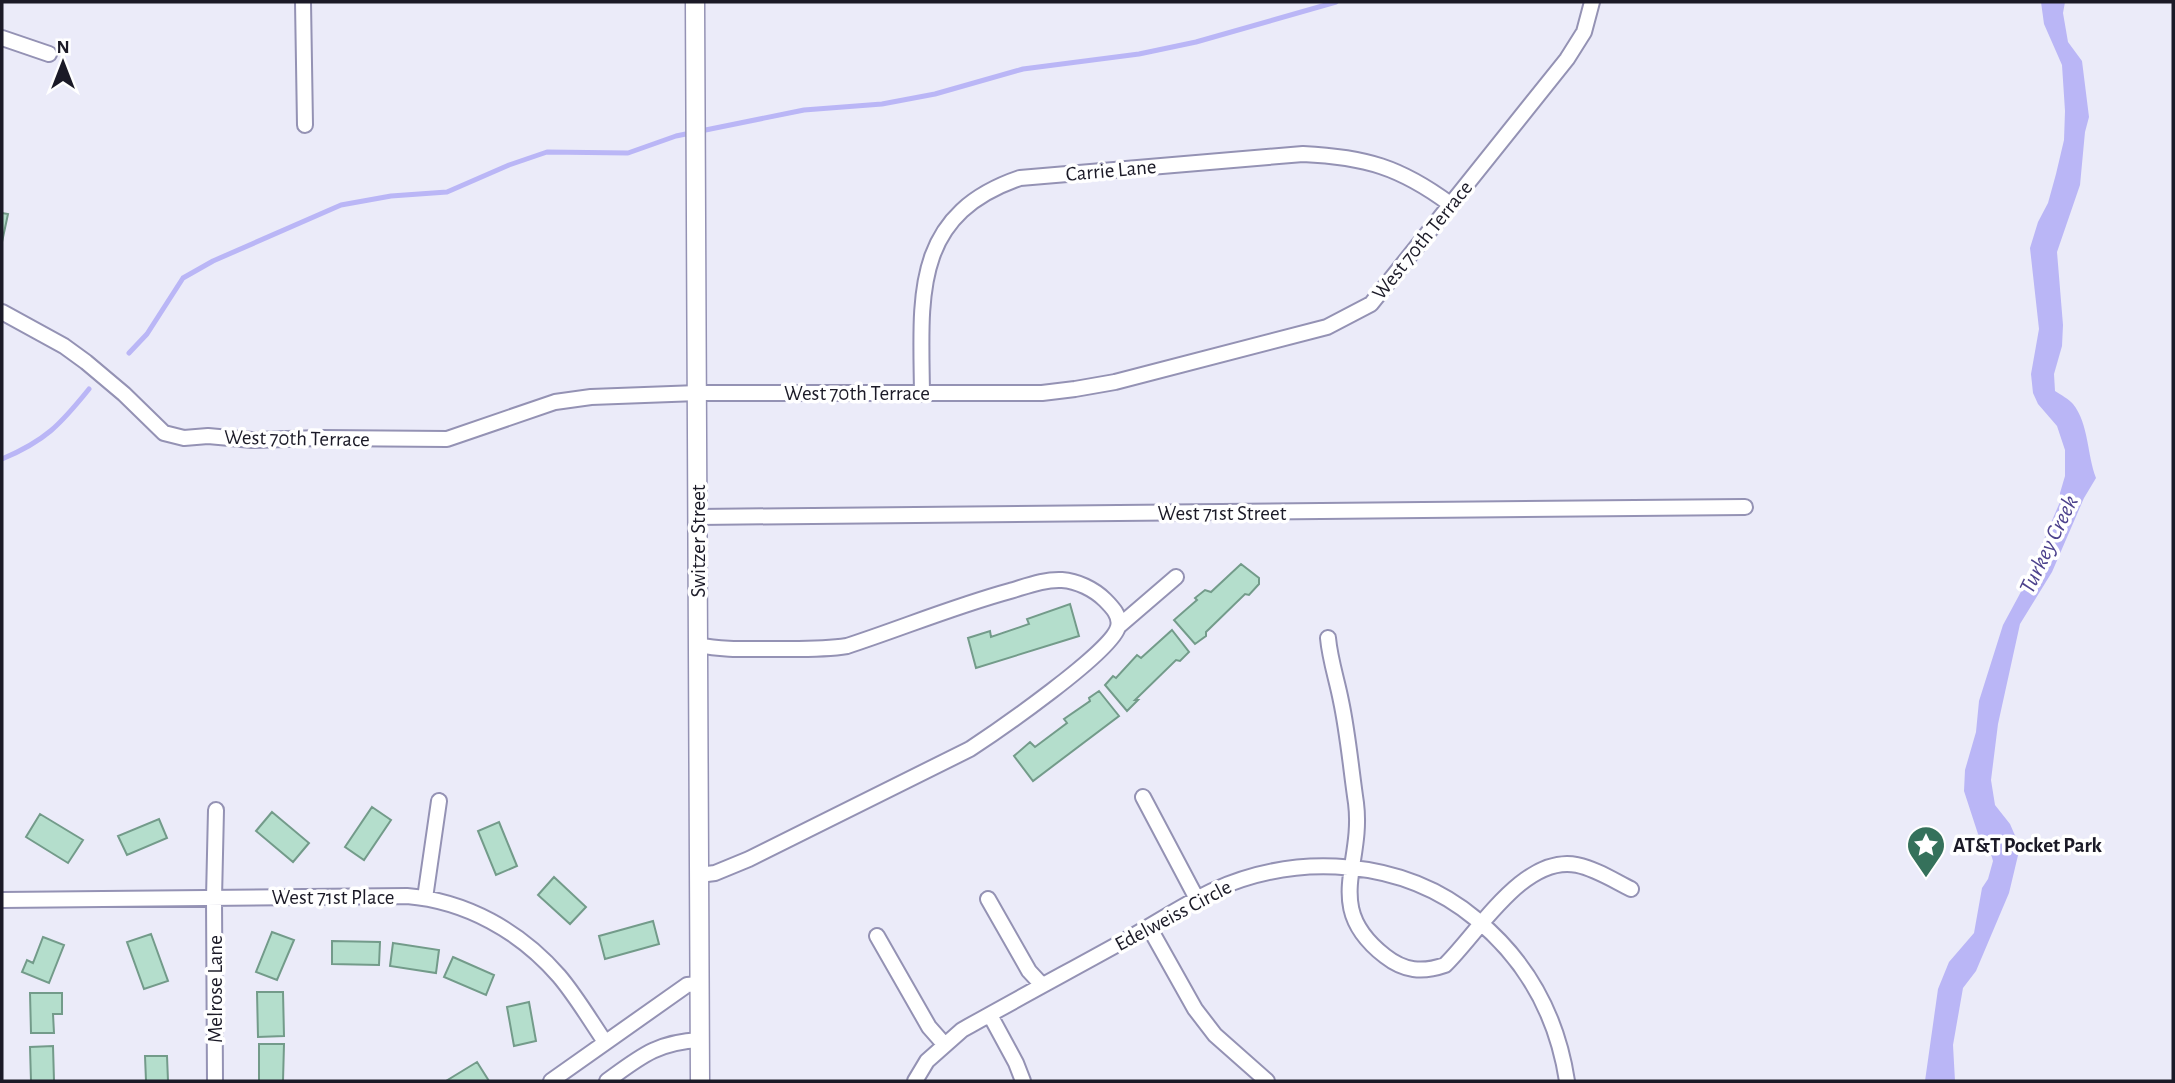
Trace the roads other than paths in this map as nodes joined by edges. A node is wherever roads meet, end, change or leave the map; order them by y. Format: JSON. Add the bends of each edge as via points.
{"nodes":[{"id":1,"x":303,"y":2,"type":"edge"},
{"id":2,"x":695,"y":2,"type":"edge"},
{"id":3,"x":1592,"y":2,"type":"edge"},
{"id":4,"x":2,"y":38,"type":"edge"},
{"id":5,"x":48,"y":54,"type":"dead end"},
{"id":6,"x":305,"y":125,"type":"dead end"},
{"id":7,"x":1450,"y":204,"type":"junction"},
{"id":8,"x":2,"y":312,"type":"edge"},
{"id":9,"x":698,"y":393,"type":"junction"},
{"id":10,"x":922,"y":394,"type":"junction"},
{"id":11,"x":1745,"y":507,"type":"dead end"},
{"id":12,"x":698,"y":517,"type":"junction"},
{"id":13,"x":1176,"y":577,"type":"dead end"},
{"id":14,"x":1119,"y":626,"type":"junction"},
{"id":15,"x":1328,"y":638,"type":"dead end"},
{"id":16,"x":698,"y":645,"type":"junction"},
{"id":17,"x":1143,"y":797,"type":"dead end"},
{"id":18,"x":439,"y":801,"type":"dead end"},
{"id":19,"x":216,"y":810,"type":"dead end"},
{"id":20,"x":1352,"y":867,"type":"junction"},
{"id":21,"x":699,"y":875,"type":"junction"},
{"id":22,"x":1631,"y":889,"type":"dead end"},
{"id":23,"x":214,"y":898,"type":"junction"},
{"id":24,"x":425,"y":898,"type":"junction"},
{"id":25,"x":988,"y":899,"type":"dead end"},
{"id":26,"x":1197,"y":899,"type":"junction"},
{"id":27,"x":2,"y":900,"type":"edge"},
{"id":28,"x":1482,"y":924,"type":"junction"},
{"id":29,"x":1149,"y":927,"type":"junction"},
{"id":30,"x":877,"y":936,"type":"dead end"},
{"id":31,"x":699,"y":984,"type":"junction"},
{"id":32,"x":1042,"y":985,"type":"junction"},
{"id":33,"x":990,"y":1015,"type":"junction"},
{"id":34,"x":700,"y":1040,"type":"junction"},
{"id":35,"x":605,"y":1042,"type":"junction"},
{"id":36,"x":944,"y":1044,"type":"junction"},
{"id":37,"x":215,"y":1081,"type":"edge"},
{"id":38,"x":551,"y":1081,"type":"edge"},
{"id":39,"x":607,"y":1081,"type":"edge"},
{"id":40,"x":700,"y":1081,"type":"edge"},
{"id":41,"x":915,"y":1081,"type":"edge"},
{"id":42,"x":1023,"y":1081,"type":"edge"},
{"id":43,"x":1267,"y":1081,"type":"edge"},
{"id":44,"x":1567,"y":1081,"type":"edge"}],
"edges":[{"from":1,"to":6,"type":"street"},
{"from":2,"to":9,"type":"street","name":"Switzer Street"},
{"from":3,"to":7,"type":"street","name":"West 70th Terrace","via":[[1584,33],[1567,59]]},
{"from":4,"to":5,"type":"street"},
{"from":7,"to":10,"type":"street","name":"West 70th Terrace","via":[[1371,304],[1327,327],[1075,389]]},
{"from":7,"to":10,"type":"street","name":"Carrie Lane","via":[[1396,171],[1362,159],[1303,154],[1020,178],[1005,183],[975,199],[950,223],[927,268],[921,308]]},
{"from":8,"to":9,"type":"street","name":"West 70th Terrace","via":[[64,346],[164,433],[184,438],[447,439],[555,402]]},
{"from":9,"to":10,"type":"street","name":"West 70th Terrace"},
{"from":9,"to":12,"type":"street","name":"Switzer Street"},
{"from":11,"to":12,"type":"street","name":"West 71st Street"},
{"from":12,"to":16,"type":"street","name":"Switzer Street"},
{"from":13,"to":14,"type":"street"},
{"from":14,"to":16,"type":"street","via":[[1117,614],[1102,597],[1082,584],[1062,580],[985,598],[838,647],[715,649]]},
{"from":14,"to":21,"type":"street","via":[[1081,667],[970,749],[749,859]]},
{"from":15,"to":20,"type":"street","via":[[1356,807]]},
{"from":16,"to":21,"type":"street","name":"Switzer Street"},
{"from":17,"to":26,"type":"street"},
{"from":18,"to":24,"type":"street"},
{"from":19,"to":23,"type":"street","name":"Melrose Lane"},
{"from":20,"to":26,"type":"street","name":"Edelweiss Circle","via":[[1293,867],[1259,873]]},
{"from":20,"to":28,"type":"street","name":"Edelweiss Circle","via":[[1417,883]]},
{"from":20,"to":28,"type":"street","via":[[1349,888],[1357,927],[1369,943],[1407,970],[1429,971],[1445,965]]},
{"from":21,"to":31,"type":"street","name":"Switzer Street"},
{"from":22,"to":28,"type":"street","via":[[1573,864],[1542,869],[1520,881]]},
{"from":23,"to":24,"type":"street","name":"West 71st Place"},
{"from":23,"to":27,"type":"street","name":"West 71st Place"},
{"from":23,"to":37,"type":"street","name":"Melrose Lane"},
{"from":24,"to":35,"type":"street","name":"West 71st Place","via":[[493,922],[529,946],[561,979]]},
{"from":25,"to":32,"type":"street","via":[[1028,971]]},
{"from":26,"to":29,"type":"street","name":"Edelweiss Circle"},
{"from":28,"to":44,"type":"street","name":"Edelweiss Circle","via":[[1505,945],[1537,989],[1556,1034]]},
{"from":29,"to":32,"type":"street","name":"Edelweiss Circle"},
{"from":29,"to":43,"type":"street","via":[[1195,1009],[1215,1035]]},
{"from":30,"to":36,"type":"street","via":[[929,1027]]},
{"from":31,"to":34,"type":"street","name":"Switzer Street"},
{"from":31,"to":35,"type":"street","via":[[687,985]]},
{"from":32,"to":33,"type":"street","name":"Edelweiss Circle"},
{"from":33,"to":36,"type":"street","name":"Edelweiss Circle"},
{"from":33,"to":42,"type":"street"},
{"from":34,"to":39,"type":"street","via":[[658,1046]]},
{"from":34,"to":40,"type":"street","name":"Switzer Street"},
{"from":35,"to":38,"type":"street"},
{"from":36,"to":41,"type":"street","name":"Edelweiss Circle","via":[[927,1060]]}]}
